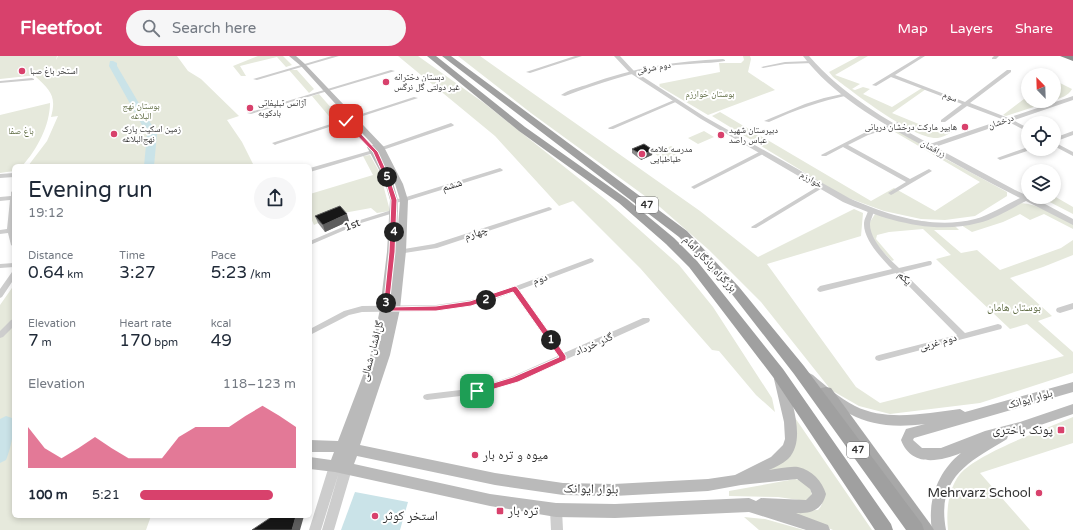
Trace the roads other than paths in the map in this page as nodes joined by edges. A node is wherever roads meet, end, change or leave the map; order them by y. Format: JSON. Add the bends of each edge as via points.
{"nodes":[{"id":1,"x":286,"y":56,"type":"edge"},
{"id":2,"x":292,"y":56,"type":"edge"},
{"id":3,"x":337,"y":56,"type":"edge"},
{"id":4,"x":431,"y":56,"type":"edge"},
{"id":5,"x":446,"y":56,"type":"edge"},
{"id":6,"x":453,"y":56,"type":"edge"},
{"id":7,"x":580,"y":56,"type":"edge"},
{"id":8,"x":617,"y":56,"type":"edge"},
{"id":9,"x":923,"y":56,"type":"edge"},
{"id":10,"x":423,"y":57,"type":"dead end"},
{"id":11,"x":810,"y":58,"type":"edge"},
{"id":12,"x":723,"y":60,"type":"dead end"},
{"id":13,"x":300,"y":66,"type":"junction"},
{"id":14,"x":763,"y":67,"type":"dead end"},
{"id":15,"x":393,"y":71,"type":"dead end"},
{"id":16,"x":466,"y":71,"type":"junction"},
{"id":17,"x":1009,"y":71,"type":"dead end"},
{"id":18,"x":528,"y":72,"type":"dead end"},
{"id":19,"x":632,"y":72,"type":"junction"},
{"id":20,"x":891,"y":75,"type":"junction"},
{"id":21,"x":255,"y":78,"type":"dead end"},
{"id":22,"x":32,"y":79,"type":"dead end"},
{"id":23,"x":0,"y":82,"type":"edge"},
{"id":24,"x":463,"y":82,"type":"junction"},
{"id":25,"x":874,"y":85,"type":"dead end"},
{"id":26,"x":323,"y":91,"type":"junction"},
{"id":27,"x":847,"y":94,"type":"junction"},
{"id":28,"x":563,"y":95,"type":"dead end"},
{"id":29,"x":416,"y":98,"type":"dead end"},
{"id":30,"x":1073,"y":98,"type":"edge"},
{"id":31,"x":676,"y":101,"type":"junction"},
{"id":32,"x":967,"y":104,"type":"junction"},
{"id":33,"x":249,"y":112,"type":"dead end"},
{"id":34,"x":349,"y":120,"type":"junction"},
{"id":35,"x":1009,"y":120,"type":"junction"},
{"id":36,"x":767,"y":121,"type":"dead end"},
{"id":37,"x":943,"y":121,"type":"dead end"},
{"id":38,"x":451,"y":125,"type":"dead end"},
{"id":39,"x":895,"y":125,"type":"junction"},
{"id":40,"x":1021,"y":126,"type":"edge"},
{"id":41,"x":611,"y":128,"type":"dead end"},
{"id":42,"x":1073,"y":133,"type":"edge"},
{"id":43,"x":1061,"y":137,"type":"edge"},
{"id":44,"x":275,"y":143,"type":"dead end"},
{"id":45,"x":843,"y":145,"type":"junction"},
{"id":46,"x":931,"y":146,"type":"junction"},
{"id":47,"x":1061,"y":148,"type":"edge"},
{"id":48,"x":378,"y":150,"type":"junction"},
{"id":49,"x":1021,"y":151,"type":"edge"},
{"id":50,"x":764,"y":152,"type":"junction"},
{"id":51,"x":824,"y":154,"type":"dead end"},
{"id":52,"x":1073,"y":154,"type":"edge"},
{"id":53,"x":1000,"y":158,"type":"dead end"},
{"id":54,"x":312,"y":169,"type":"edge"},
{"id":55,"x":500,"y":170,"type":"dead end"},
{"id":56,"x":929,"y":171,"type":"dead end"},
{"id":57,"x":12,"y":175,"type":"edge"},
{"id":58,"x":0,"y":176,"type":"edge"},
{"id":59,"x":911,"y":182,"type":"junction"},
{"id":60,"x":822,"y":186,"type":"junction"},
{"id":61,"x":694,"y":187,"type":"dead end"},
{"id":62,"x":891,"y":192,"type":"dead end"},
{"id":63,"x":1021,"y":194,"type":"edge"},
{"id":64,"x":12,"y":196,"type":"edge"},
{"id":65,"x":0,"y":199,"type":"edge"},
{"id":66,"x":404,"y":200,"type":"junction"},
{"id":67,"x":1021,"y":200,"type":"edge"},
{"id":68,"x":1041,"y":204,"type":"edge"},
{"id":69,"x":1043,"y":204,"type":"edge"},
{"id":70,"x":395,"y":206,"type":"junction"},
{"id":71,"x":549,"y":209,"type":"dead end"},
{"id":72,"x":871,"y":211,"type":"junction"},
{"id":73,"x":12,"y":213,"type":"edge"},
{"id":74,"x":1073,"y":218,"type":"edge"},
{"id":75,"x":1073,"y":222,"type":"edge"},
{"id":76,"x":754,"y":227,"type":"dead end"},
{"id":77,"x":10,"y":231,"type":"junction"},
{"id":78,"x":0,"y":232,"type":"edge"},
{"id":79,"x":12,"y":238,"type":"edge"},
{"id":80,"x":312,"y":242,"type":"edge"},
{"id":81,"x":397,"y":252,"type":"junction"},
{"id":82,"x":591,"y":260,"type":"dead end"},
{"id":83,"x":929,"y":263,"type":"dead end"},
{"id":84,"x":12,"y":265,"type":"edge"},
{"id":85,"x":0,"y":266,"type":"edge"},
{"id":86,"x":898,"y":270,"type":"junction"},
{"id":87,"x":12,"y":277,"type":"edge"},
{"id":88,"x":515,"y":289,"type":"junction"},
{"id":89,"x":820,"y":289,"type":"dead end"},
{"id":90,"x":0,"y":295,"type":"edge"},
{"id":91,"x":1073,"y":306,"type":"edge"},
{"id":92,"x":390,"y":309,"type":"junction"},
{"id":93,"x":1060,"y":310,"type":"dead end"},
{"id":94,"x":646,"y":320,"type":"dead end"},
{"id":95,"x":12,"y":324,"type":"edge"},
{"id":96,"x":998,"y":327,"type":"dead end"},
{"id":97,"x":312,"y":331,"type":"edge"},
{"id":98,"x":0,"y":335,"type":"edge"},
{"id":99,"x":963,"y":336,"type":"junction"},
{"id":100,"x":563,"y":358,"type":"junction"},
{"id":101,"x":879,"y":358,"type":"dead end"},
{"id":102,"x":799,"y":370,"type":"junction"},
{"id":103,"x":778,"y":373,"type":"junction"},
{"id":104,"x":1073,"y":387,"type":"edge"},
{"id":105,"x":826,"y":392,"type":"junction"},
{"id":106,"x":427,"y":397,"type":"dead end"},
{"id":107,"x":1073,"y":409,"type":"edge"},
{"id":108,"x":986,"y":411,"type":"junction"},
{"id":109,"x":1012,"y":430,"type":"junction"},
{"id":110,"x":312,"y":446,"type":"edge"},
{"id":111,"x":347,"y":449,"type":"junction"},
{"id":112,"x":312,"y":463,"type":"edge"},
{"id":113,"x":340,"y":468,"type":"junction"},
{"id":114,"x":736,"y":481,"type":"junction"},
{"id":115,"x":749,"y":505,"type":"junction"},
{"id":116,"x":556,"y":510,"type":"junction"},
{"id":117,"x":315,"y":530,"type":"edge"},
{"id":118,"x":328,"y":530,"type":"edge"},
{"id":119,"x":557,"y":530,"type":"edge"},
{"id":120,"x":823,"y":530,"type":"edge"},
{"id":121,"x":885,"y":530,"type":"edge"},
{"id":122,"x":916,"y":530,"type":"edge"},
{"id":123,"x":926,"y":530,"type":"edge"},
{"id":124,"x":939,"y":530,"type":"edge"}],
"edges":[{"from":1,"to":13,"type":"main road","name":"گل‌افشان شمالی"},
{"from":2,"to":13,"type":"main road","name":"گل‌افشان شمالی"},
{"from":3,"to":13,"type":"street"},
{"from":4,"to":24,"type":"highway","name":"بزرگراه یادگار امام","number":"47"},
{"from":5,"to":16,"type":"highway","name":"بزرگراه یادگار امام","number":"47"},
{"from":6,"to":16,"type":"highway"},
{"from":7,"to":18,"type":"street"},
{"from":8,"to":19,"type":"street","name":"خوارزم"},
{"from":9,"to":20,"type":"street"},
{"from":10,"to":24,"type":"highway"},
{"from":11,"to":14,"type":"street"},
{"from":11,"to":27,"type":"street","name":"زرافشان","via":[[824,75]]},
{"from":11,"to":39,"type":"street","name":"زرافشان","via":[[845,89]]},
{"from":12,"to":19,"type":"street","name":"دوم شرقی","via":[[700,61]]},
{"from":13,"to":21,"type":"street"},
{"from":13,"to":26,"type":"main road","name":"گل‌افشان شمالی"},
{"from":15,"to":26,"type":"street"},
{"from":16,"to":102,"type":"highway","name":"بزرگراه یادگار امام","number":"47","via":[[683,234],[735,290]]},
{"from":17,"to":32,"type":"street"},
{"from":19,"to":28,"type":"street","name":"دوم شرقی"},
{"from":19,"to":31,"type":"street","name":"خوارزم"},
{"from":20,"to":25,"type":"street"},
{"from":20,"to":32,"type":"street","name":"سوم"},
{"from":22,"to":23,"type":"street"},
{"from":24,"to":103,"type":"highway","name":"بزرگراه یادگار امام","number":"47","via":[[522,129],[623,201],[670,241],[718,294]]},
{"from":26,"to":33,"type":"street"},
{"from":26,"to":34,"type":"main road","name":"گل‌افشان شمالی"},
{"from":27,"to":36,"type":"street","via":[[804,105]]},
{"from":27,"to":39,"type":"street","name":"زرافشان"},
{"from":29,"to":34,"type":"street"},
{"from":30,"to":35,"type":"street","name":"درخشان"},
{"from":31,"to":41,"type":"street"},
{"from":31,"to":50,"type":"street","name":"خوارزم"},
{"from":32,"to":35,"type":"street","name":"سوم"},
{"from":32,"to":37,"type":"street"},
{"from":34,"to":44,"type":"street"},
{"from":34,"to":48,"type":"main road","name":"گل‌افشان شمالی"},
{"from":35,"to":40,"type":"street","name":"سوم"},
{"from":35,"to":46,"type":"street","name":"درخشان"},
{"from":38,"to":48,"type":"street"},
{"from":39,"to":45,"type":"street","via":[[866,134]]},
{"from":39,"to":46,"type":"street","name":"زرافشان"},
{"from":42,"to":43,"type":"street"},
{"from":45,"to":51,"type":"street"},
{"from":45,"to":59,"type":"street"},
{"from":46,"to":63,"type":"street","name":"زرافشان","via":[[962,166]]},
{"from":47,"to":52,"type":"street"},
{"from":48,"to":54,"type":"street"},
{"from":48,"to":66,"type":"main road","name":"گل‌افشان شمالی","via":[[399,184]]},
{"from":48,"to":70,"type":"main road","name":"گل‌افشان شمالی"},
{"from":49,"to":53,"type":"street"},
{"from":50,"to":60,"type":"street","name":"خوارزم"},
{"from":50,"to":61,"type":"street"},
{"from":55,"to":66,"type":"street","name":"ششم"},
{"from":56,"to":59,"type":"street"},
{"from":57,"to":58,"type":"street"},
{"from":59,"to":62,"type":"street"},
{"from":60,"to":72,"type":"street","name":"خوارزم"},
{"from":60,"to":76,"type":"street"},
{"from":64,"to":65,"type":"street"},
{"from":66,"to":70,"type":"street","name":"ششم"},
{"from":66,"to":81,"type":"main road","name":"گل‌افشان شمالی"},
{"from":67,"to":72,"type":"street","name":"خوارزم","via":[[977,221],[955,225],[906,221]]},
{"from":68,"to":75,"type":"street","name":"زرافشان"},
{"from":69,"to":74,"type":"street","name":"زرافشان"},
{"from":70,"to":80,"type":"street","name":"1st"},
{"from":70,"to":81,"type":"main road","name":"گل‌افشان شمالی"},
{"from":71,"to":81,"type":"street","name":"چهارم","via":[[435,246]]},
{"from":72,"to":86,"type":"street","name":"یکم","via":[[867,224],[871,239],[882,255]]},
{"from":73,"to":77,"type":"street"},
{"from":77,"to":78,"type":"street"},
{"from":77,"to":79,"type":"street"},
{"from":81,"to":92,"type":"main road","name":"گل‌افشان شمالی"},
{"from":82,"to":88,"type":"street","name":"دوم"},
{"from":83,"to":86,"type":"street"},
{"from":84,"to":85,"type":"street"},
{"from":86,"to":89,"type":"street"},
{"from":86,"to":99,"type":"street","name":"یکم"},
{"from":87,"to":90,"type":"street"},
{"from":88,"to":92,"type":"street","name":"دوم","via":[[471,303],[436,308]]},
{"from":88,"to":100,"type":"street"},
{"from":91,"to":93,"type":"street"},
{"from":92,"to":97,"type":"street","name":"دوم","via":[[362,309],[347,313]]},
{"from":92,"to":111,"type":"main road","name":"گل‌افشان شمالی","via":[[385,355]]},
{"from":94,"to":100,"type":"street","name":"گذر خرداد"},
{"from":95,"to":98,"type":"street"},
{"from":96,"to":99,"type":"street","name":"دوم غربی"},
{"from":99,"to":101,"type":"street","name":"دوم غربی"},
{"from":100,"to":106,"type":"street","name":"گذر خرداد","via":[[515,379],[477,391]]},
{"from":102,"to":105,"type":"main road"},
{"from":102,"to":122,"type":"highway","name":"بزرگراه یادگار امام","number":"47"},
{"from":103,"to":114,"type":"main road","name":"بلوار ایوانک","via":[[790,422],[791,439],[788,448],[775,461]]},
{"from":103,"to":121,"type":"highway","name":"بزرگراه یادگار امام","number":"47"},
{"from":104,"to":108,"type":"main road","name":"بلوار ایوانک"},
{"from":105,"to":108,"type":"main road","via":[[850,409],[882,420],[899,421]]},
{"from":105,"to":123,"type":"main road"},
{"from":107,"to":109,"type":"main road","name":"بلوار ایوانک"},
{"from":108,"to":109,"type":"main road","via":[[910,433],[908,444],[921,453],[936,455]]},
{"from":109,"to":124,"type":"main road","via":[[963,460],[950,474],[939,496]]},
{"from":110,"to":111,"type":"main road","name":"بلوار ایوانک"},
{"from":111,"to":113,"type":"main road","name":"گل‌افشان شمالی"},
{"from":111,"to":114,"type":"main road","name":"بلوار ایوانک","via":[[495,479],[563,489],[614,490]]},
{"from":112,"to":113,"type":"main road","name":"بلوار ایوانک"},
{"from":113,"to":116,"type":"main road","name":"بلوار ایوانک","via":[[490,500]]},
{"from":113,"to":117,"type":"street"},
{"from":113,"to":118,"type":"street"},
{"from":114,"to":115,"type":"main road","via":[[797,473],[813,482],[820,495],[813,505],[806,507]]},
{"from":115,"to":116,"type":"main road","name":"بلوار ایوانک","via":[[615,511]]},
{"from":115,"to":120,"type":"main road","name":"بلوار ایوانک"},
{"from":116,"to":119,"type":"street"}]}
